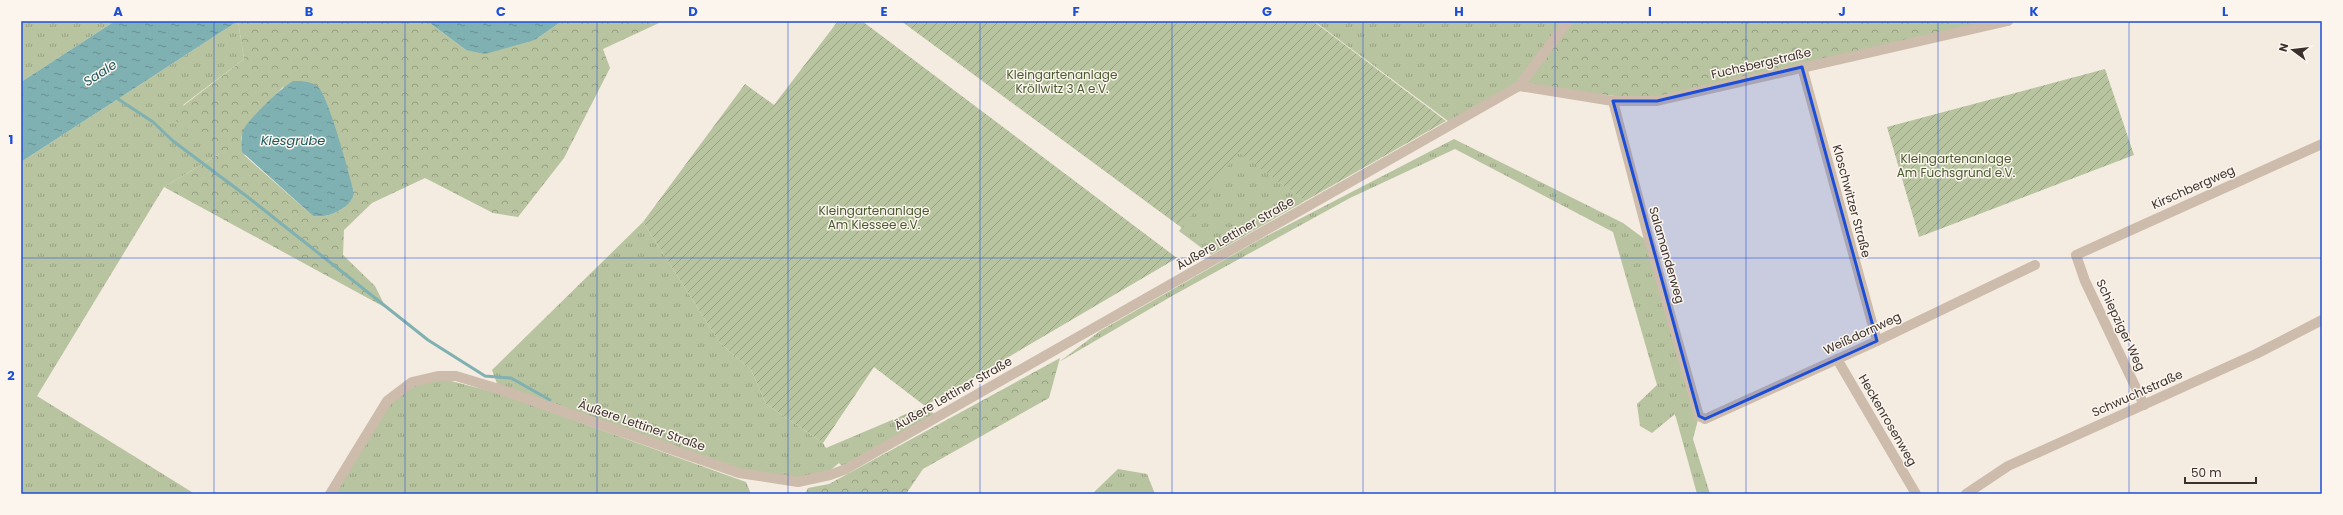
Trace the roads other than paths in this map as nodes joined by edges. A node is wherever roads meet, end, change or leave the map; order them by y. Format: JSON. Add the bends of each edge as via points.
{"nodes":[{"id":1,"x":1568,"y":21,"type":"edge"},
{"id":2,"x":2008,"y":21,"type":"edge"},
{"id":3,"x":1802,"y":67,"type":"junction"},
{"id":4,"x":1519,"y":86,"type":"junction"},
{"id":5,"x":1613,"y":101,"type":"junction"},
{"id":6,"x":2322,"y":144,"type":"edge"},
{"id":7,"x":2076,"y":255,"type":"joint"},
{"id":8,"x":2035,"y":265,"type":"dead end"},
{"id":9,"x":2322,"y":320,"type":"edge"},
{"id":10,"x":1877,"y":341,"type":"junction"},
{"id":11,"x":1837,"y":359,"type":"junction"},
{"id":12,"x":2144,"y":405,"type":"junction"},
{"id":13,"x":1699,"y":416,"type":"joint"},
{"id":14,"x":330,"y":494,"type":"edge"},
{"id":15,"x":1916,"y":494,"type":"edge"},
{"id":16,"x":1966,"y":494,"type":"edge"}],
"edges":[{"from":1,"to":4,"type":"street","name":"Äußere Lettiner Straße"},
{"from":2,"to":3,"type":"street","name":"Fuchsbergstraße"},
{"from":3,"to":5,"type":"street","name":"Fuchsbergstraße","via":[[1657,101]]},
{"from":3,"to":10,"type":"street","name":"Kloschwitzer Straße"},
{"from":4,"to":5,"type":"street","name":"Fuchsbergstraße"},
{"from":4,"to":14,"type":"street","name":"Äußere Lettiner Straße","via":[[846,469],[830,475],[798,482],[739,473],[499,389],[456,376],[438,376],[412,382],[387,402]]},
{"from":5,"to":13,"type":"street","name":"Salamanderweg"},
{"from":6,"to":7,"type":"street","name":"Kirschbergweg"},
{"from":7,"to":12,"type":"street","name":"Schiepziger Weg","via":[[2085,280]]},
{"from":8,"to":10,"type":"street","name":"Weißdornweg"},
{"from":9,"to":12,"type":"street","name":"Schwuchtstraße","via":[[2291,338]]},
{"from":10,"to":11,"type":"street","name":"Weißdornweg"},
{"from":11,"to":13,"type":"street","name":"Weißdornweg","via":[[1705,419]]},
{"from":11,"to":15,"type":"street","name":"Heckenrosenweg"},
{"from":12,"to":16,"type":"street","name":"Schwuchtstraße","via":[[2008,466]]}]}
